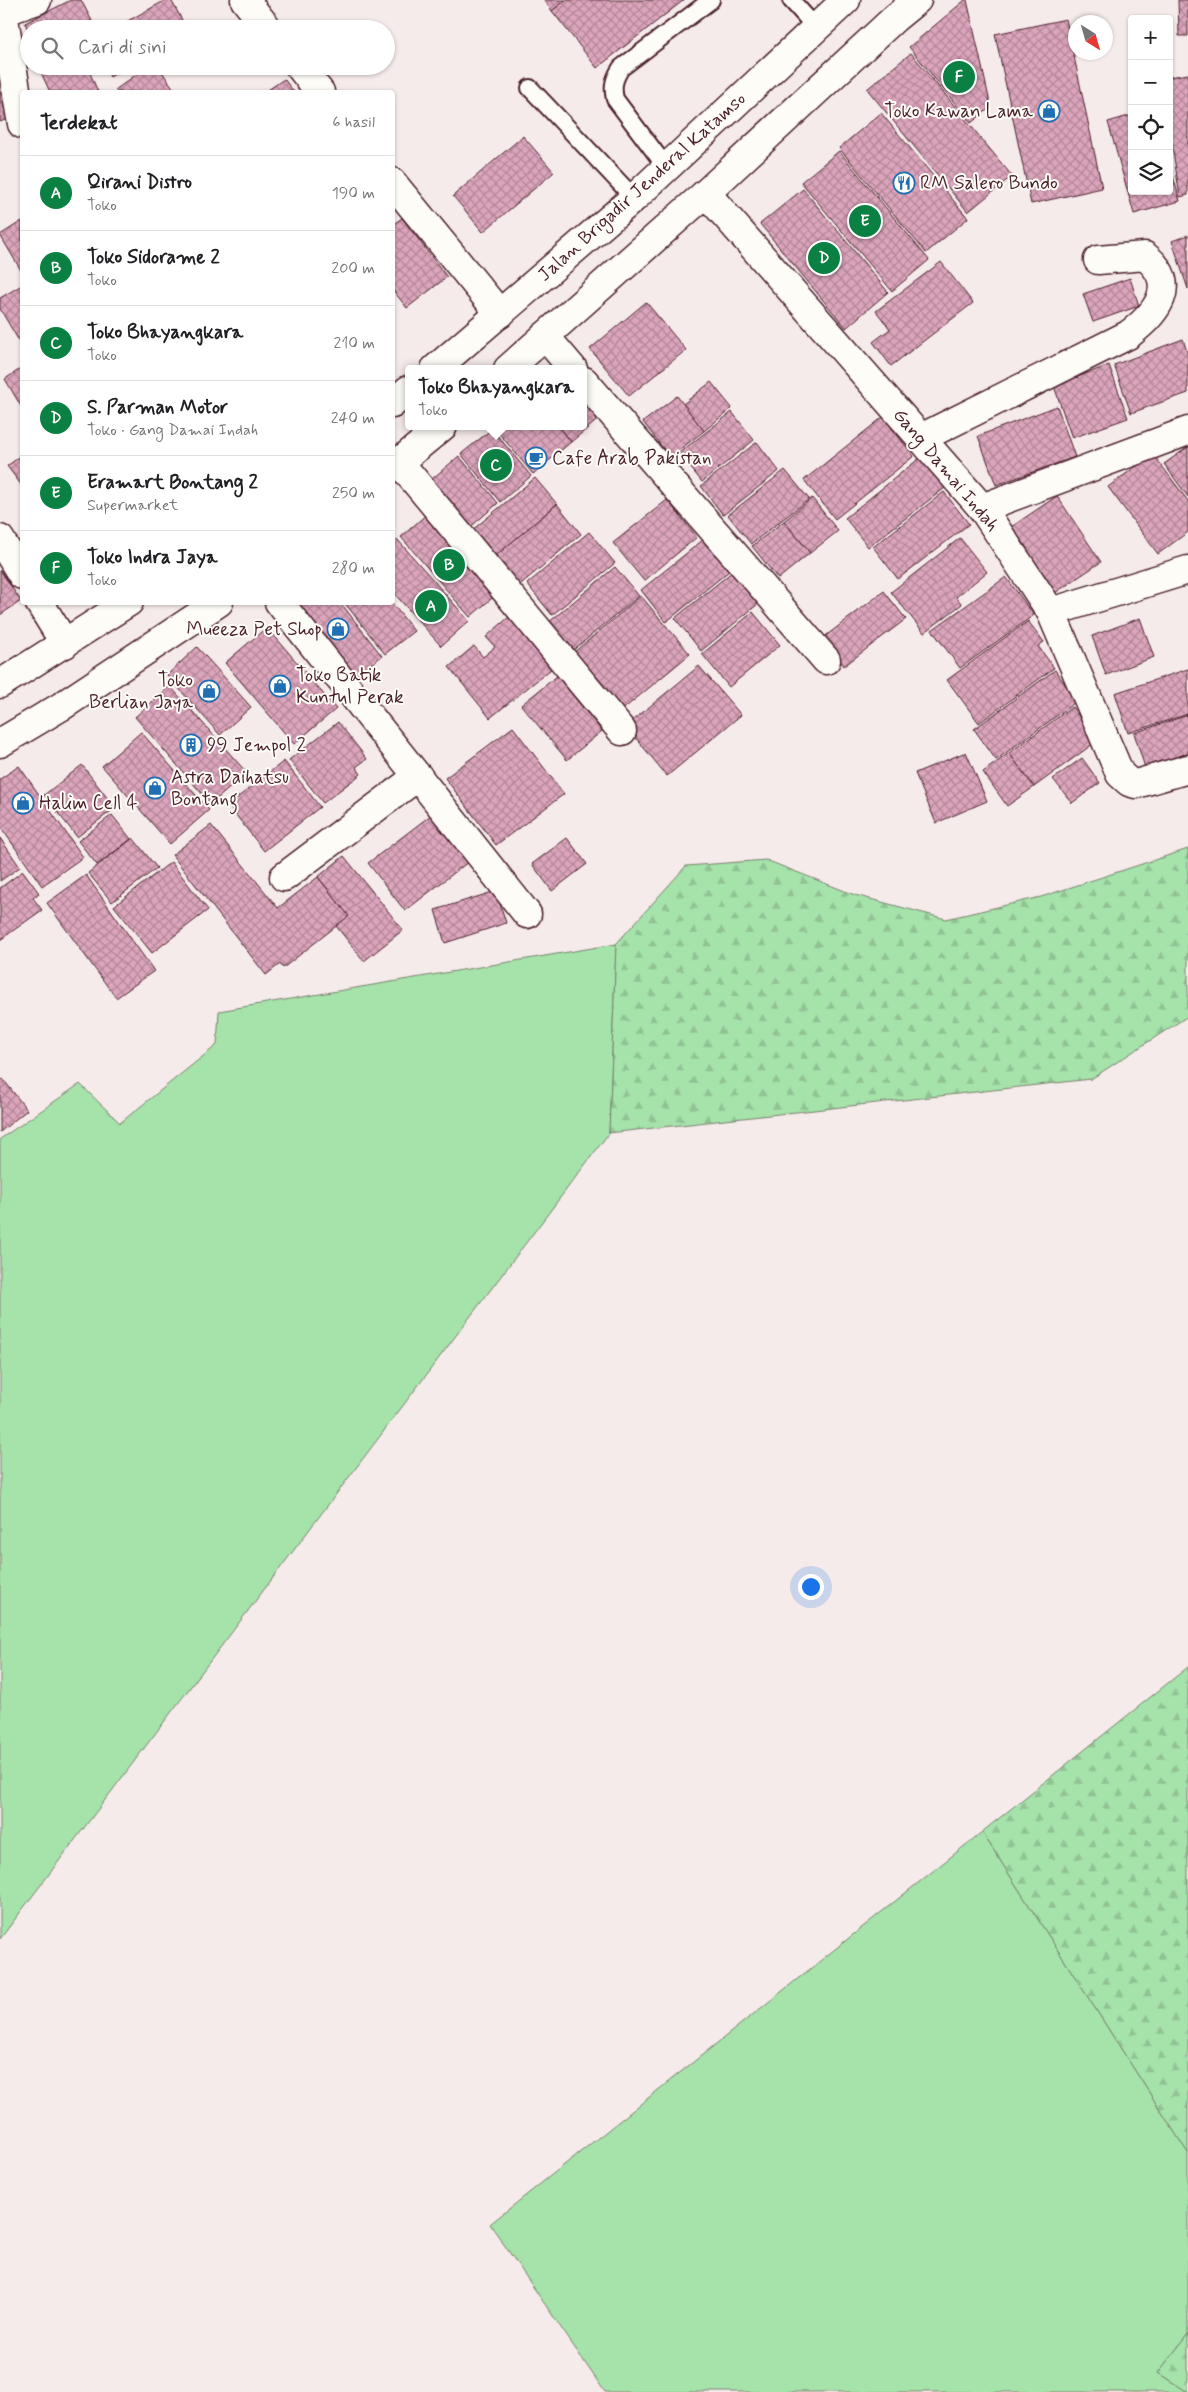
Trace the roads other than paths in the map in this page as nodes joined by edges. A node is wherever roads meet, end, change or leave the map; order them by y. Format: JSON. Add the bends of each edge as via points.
{"nodes":[{"id":1,"x":37,"y":0,"type":"edge"},
{"id":2,"x":245,"y":0,"type":"edge"},
{"id":3,"x":711,"y":0,"type":"edge"},
{"id":4,"x":790,"y":0,"type":"edge"},
{"id":5,"x":846,"y":0,"type":"edge"},
{"id":6,"x":917,"y":0,"type":"edge"},
{"id":7,"x":2,"y":9,"type":"edge"},
{"id":8,"x":261,"y":20,"type":"edge"},
{"id":9,"x":816,"y":28,"type":"junction"},
{"id":10,"x":306,"y":75,"type":"edge"},
{"id":11,"x":530,"y":88,"type":"dead end"},
{"id":12,"x":318,"y":90,"type":"edge"},
{"id":13,"x":20,"y":112,"type":"edge"},
{"id":14,"x":666,"y":167,"type":"junction"},
{"id":15,"x":395,"y":186,"type":"edge"},
{"id":16,"x":706,"y":193,"type":"junction"},
{"id":17,"x":634,"y":198,"type":"junction"},
{"id":18,"x":1098,"y":260,"type":"dead end"},
{"id":19,"x":500,"y":314,"type":"junction"},
{"id":20,"x":544,"y":336,"type":"junction"},
{"id":21,"x":439,"y":365,"type":"edge"},
{"id":22,"x":512,"y":365,"type":"edge"},
{"id":23,"x":569,"y":365,"type":"edge"},
{"id":24,"x":587,"y":384,"type":"edge"},
{"id":25,"x":405,"y":393,"type":"edge"},
{"id":26,"x":395,"y":401,"type":"edge"},
{"id":27,"x":438,"y":430,"type":"edge"},
{"id":28,"x":1188,"y":430,"type":"edge"},
{"id":29,"x":921,"y":438,"type":"junction"},
{"id":30,"x":396,"y":465,"type":"edge"},
{"id":31,"x":982,"y":508,"type":"junction"},
{"id":32,"x":0,"y":539,"type":"edge"},
{"id":33,"x":1188,"y":570,"type":"edge"},
{"id":34,"x":20,"y":572,"type":"edge"},
{"id":35,"x":41,"y":605,"type":"edge"},
{"id":36,"x":124,"y":605,"type":"edge"},
{"id":37,"x":214,"y":605,"type":"edge"},
{"id":38,"x":281,"y":605,"type":"edge"},
{"id":39,"x":1050,"y":612,"type":"junction"},
{"id":40,"x":65,"y":644,"type":"junction"},
{"id":41,"x":826,"y":660,"type":"dead end"},
{"id":42,"x":0,"y":684,"type":"edge"},
{"id":43,"x":622,"y":731,"type":"dead end"},
{"id":44,"x":0,"y":743,"type":"edge"},
{"id":45,"x":1188,"y":769,"type":"edge"},
{"id":46,"x":418,"y":776,"type":"junction"},
{"id":47,"x":284,"y":877,"type":"dead end"},
{"id":48,"x":527,"y":914,"type":"dead end"}],
"edges":[{"from":1,"to":7,"type":"street"},
{"from":2,"to":8,"type":"street"},
{"from":3,"to":14,"type":"lane","via":[[621,68],[614,79],[612,90],[615,99]]},
{"from":4,"to":9,"type":"lane"},
{"from":5,"to":9,"type":"street","name":"Jalan Brigadir Jenderal Katamso"},
{"from":6,"to":16,"type":"street"},
{"from":7,"to":13,"type":"street"},
{"from":9,"to":14,"type":"street","name":"Jalan Brigadir Jenderal Katamso"},
{"from":10,"to":12,"type":"street"},
{"from":11,"to":17,"type":"lane"},
{"from":14,"to":17,"type":"street","name":"Jalan Brigadir Jenderal Katamso"},
{"from":15,"to":19,"type":"street"},
{"from":16,"to":20,"type":"street"},
{"from":16,"to":29,"type":"street","name":"Gang Damai Indah"},
{"from":17,"to":19,"type":"street","name":"Jalan Brigadir Jenderal Katamso"},
{"from":18,"to":29,"type":"street","via":[[1145,256],[1153,262],[1163,285],[1157,310],[1128,335]]},
{"from":19,"to":21,"type":"street","name":"Jalan Brigadir Jenderal Katamso"},
{"from":20,"to":22,"type":"street"},
{"from":20,"to":23,"type":"street"},
{"from":24,"to":41,"type":"street"},
{"from":25,"to":26,"type":"street"},
{"from":27,"to":30,"type":"street"},
{"from":28,"to":31,"type":"street"},
{"from":29,"to":31,"type":"street","name":"Gang Damai Indah"},
{"from":30,"to":43,"type":"street"},
{"from":31,"to":39,"type":"street","name":"Gang Damai Indah"},
{"from":32,"to":34,"type":"street"},
{"from":33,"to":39,"type":"street"},
{"from":35,"to":40,"type":"street"},
{"from":36,"to":40,"type":"street"},
{"from":37,"to":44,"type":"street"},
{"from":38,"to":46,"type":"street"},
{"from":39,"to":45,"type":"street","name":"Gang Damai Indah","via":[[1120,774],[1136,784]]},
{"from":40,"to":42,"type":"street"},
{"from":46,"to":47,"type":"street"},
{"from":46,"to":48,"type":"street"}]}
